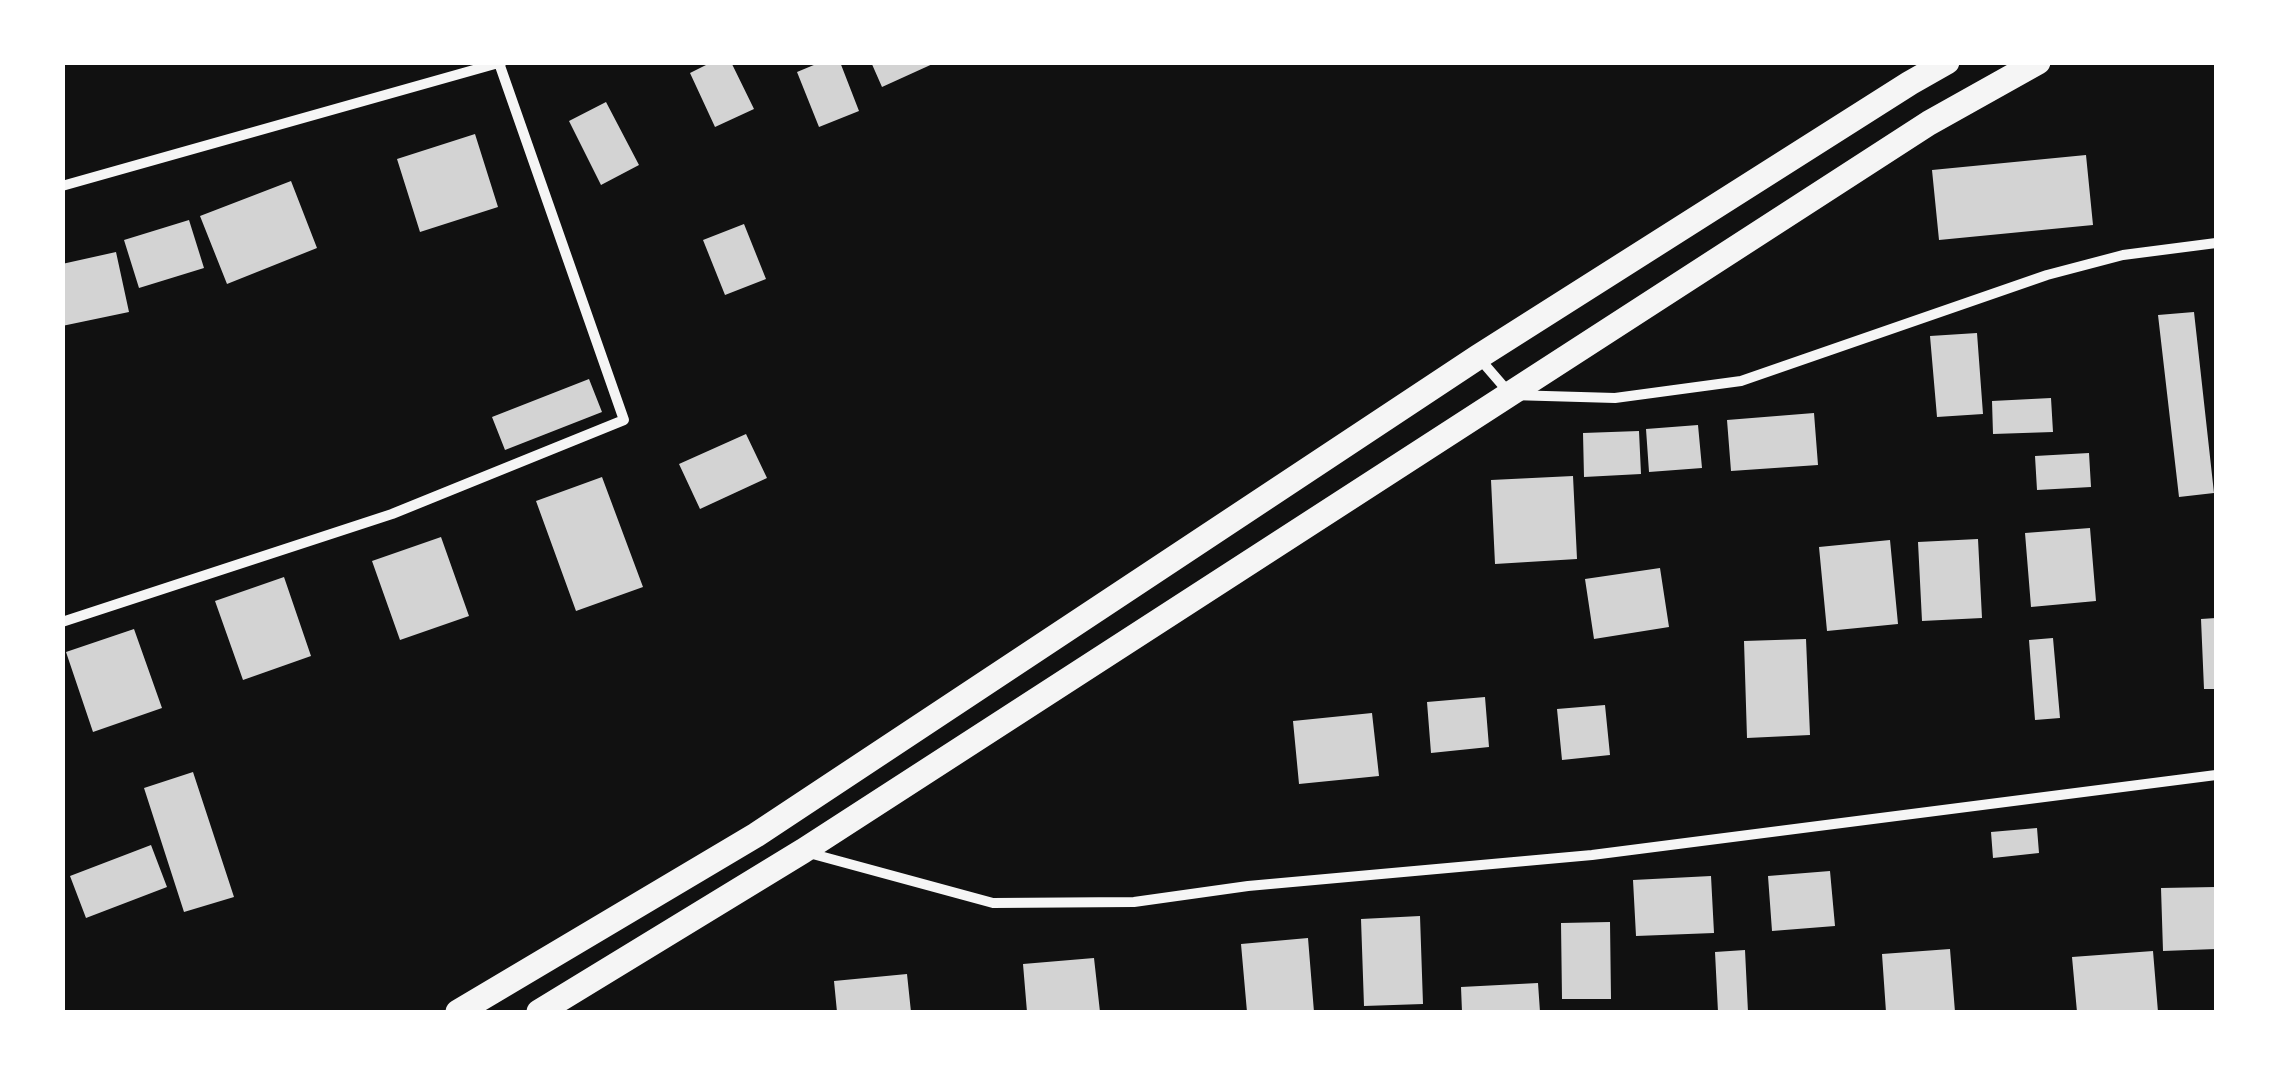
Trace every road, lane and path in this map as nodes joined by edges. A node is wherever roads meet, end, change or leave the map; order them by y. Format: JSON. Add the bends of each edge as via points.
{"nodes":[{"id":1,"x":1947,"y":62,"type":"edge"},
{"id":2,"x":2038,"y":62,"type":"edge"},
{"id":3,"x":501,"y":63,"type":"edge"},
{"id":4,"x":62,"y":186,"type":"edge"},
{"id":5,"x":2216,"y":243,"type":"edge"},
{"id":6,"x":1478,"y":357,"type":"junction"},
{"id":7,"x":1511,"y":395,"type":"junction"},
{"id":8,"x":62,"y":622,"type":"edge"},
{"id":9,"x":2216,"y":775,"type":"edge"},
{"id":10,"x":803,"y":851,"type":"junction"},
{"id":11,"x":458,"y":1012,"type":"edge"},
{"id":12,"x":539,"y":1012,"type":"edge"}],
"edges":[{"from":1,"to":6,"type":"main road"},
{"from":2,"to":7,"type":"main road","via":[[1929,122]]},
{"from":3,"to":4,"type":"street"},
{"from":3,"to":8,"type":"street","via":[[624,420],[392,514]]},
{"from":5,"to":7,"type":"street","via":[[2047,275],[1742,381],[1615,398]]},
{"from":6,"to":7,"type":"street"},
{"from":6,"to":11,"type":"main road","via":[[756,835]]},
{"from":7,"to":10,"type":"main road"},
{"from":9,"to":10,"type":"street","via":[[1592,856],[1134,902],[993,903]]},
{"from":10,"to":12,"type":"main road"}]}
